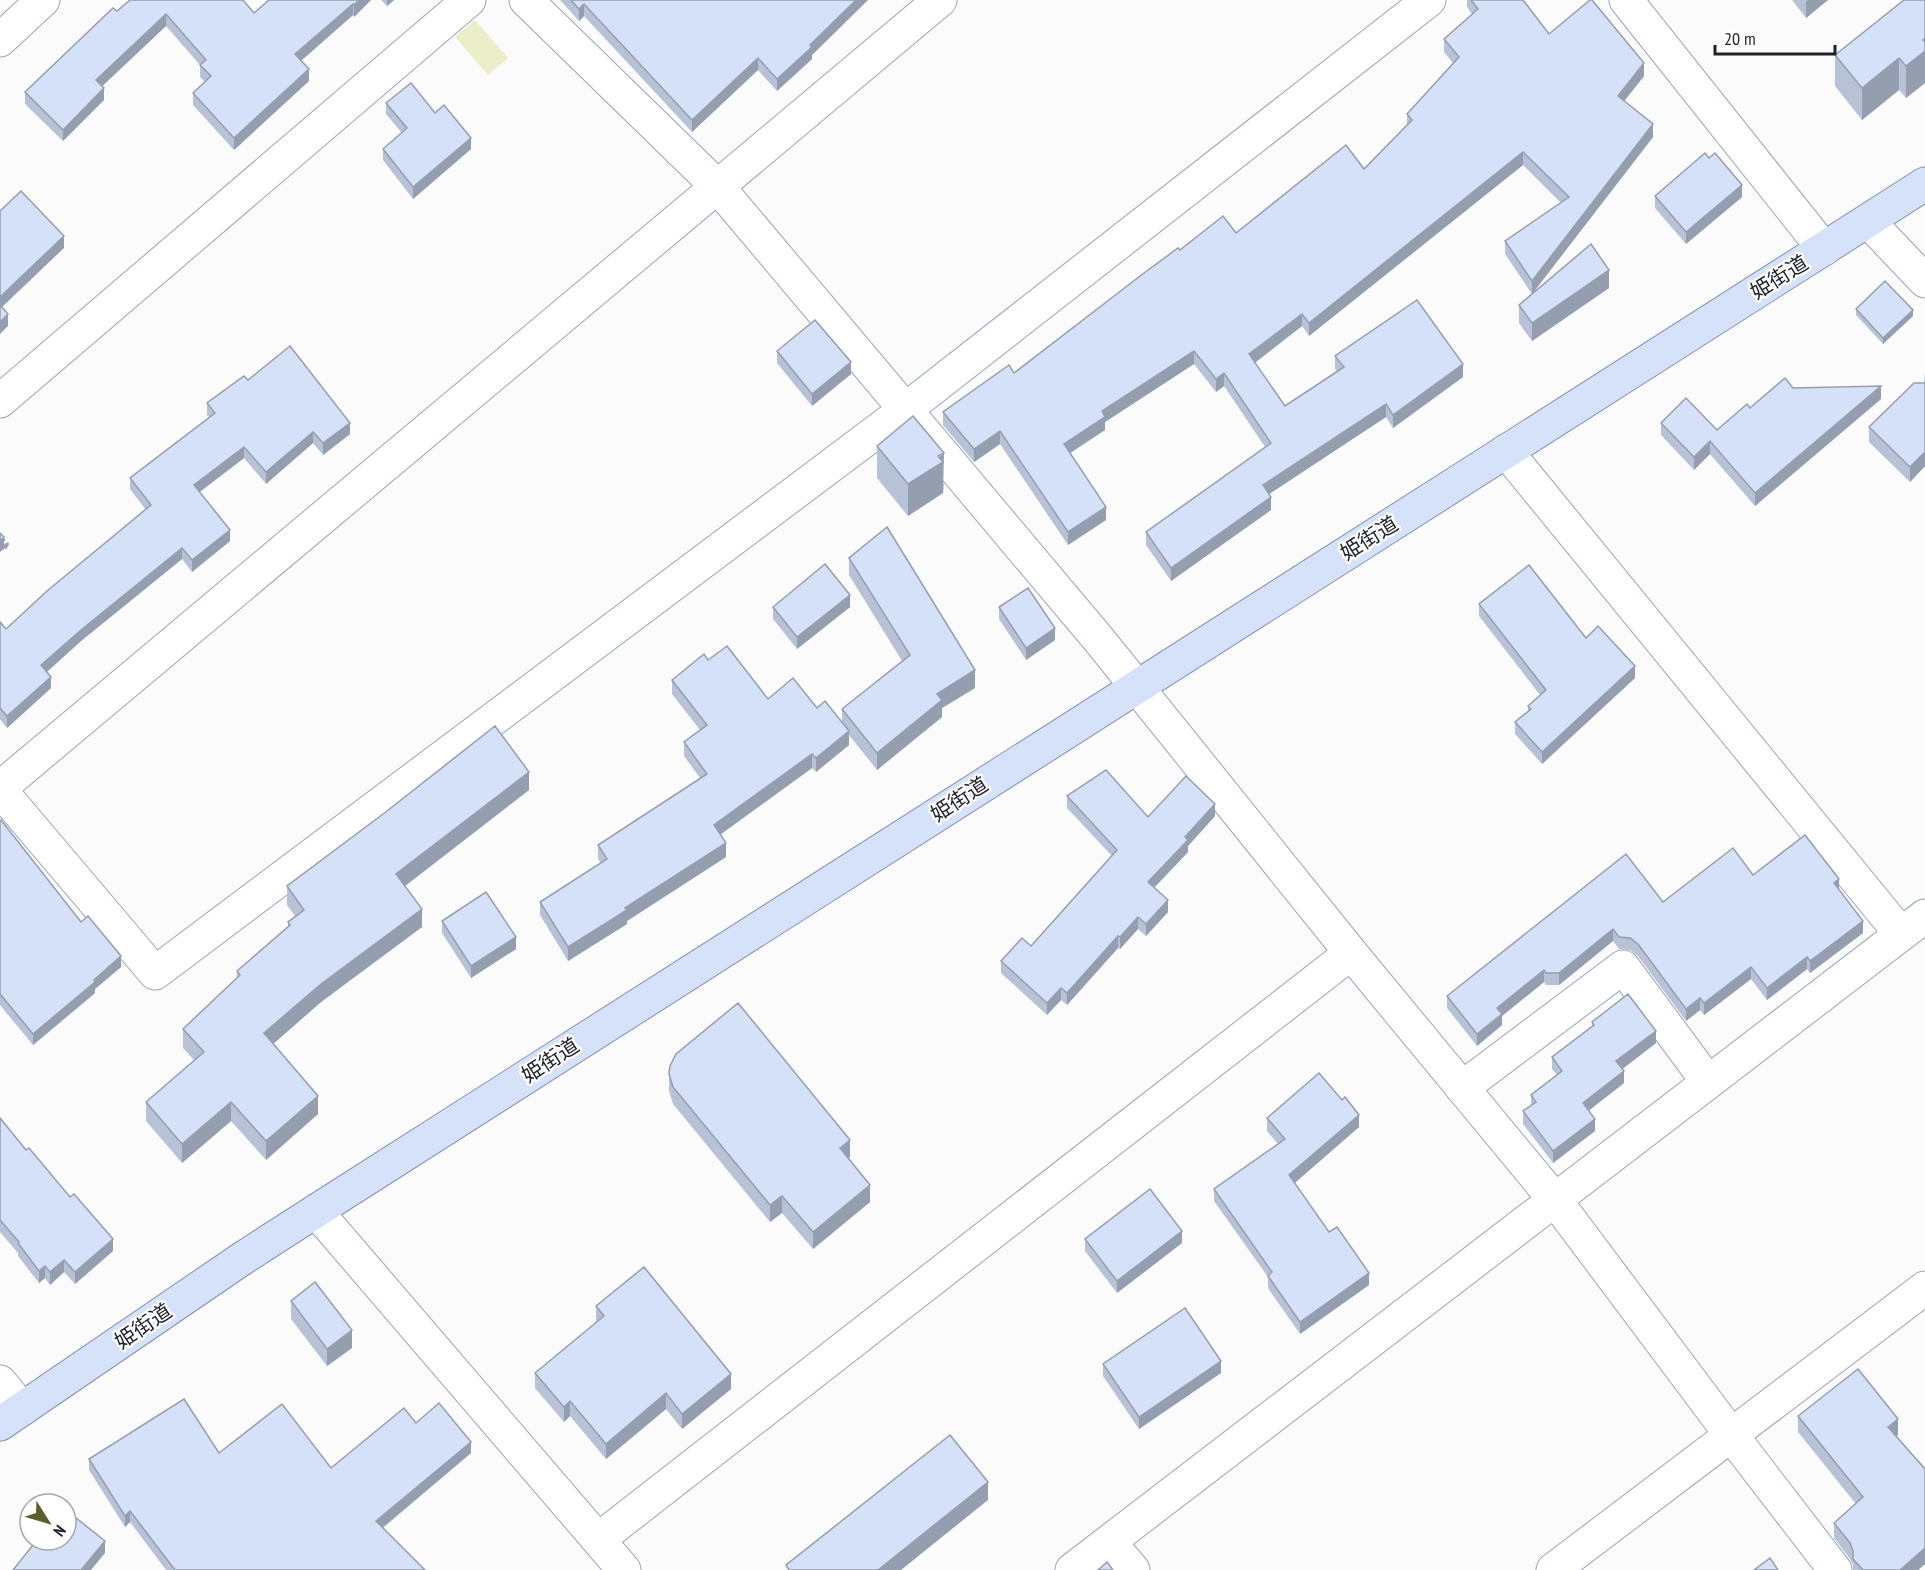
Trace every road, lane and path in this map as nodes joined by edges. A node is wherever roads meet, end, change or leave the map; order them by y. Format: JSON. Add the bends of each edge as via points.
{"nodes":[{"id":1,"x":43,"y":0,"type":"edge"},
{"id":2,"x":469,"y":0,"type":"edge"},
{"id":3,"x":526,"y":0,"type":"edge"},
{"id":4,"x":940,"y":0,"type":"edge"},
{"id":5,"x":1429,"y":0,"type":"edge"},
{"id":6,"x":1626,"y":0,"type":"edge"},
{"id":7,"x":0,"y":40,"type":"edge"},
{"id":8,"x":1925,"y":184,"type":"edge"},
{"id":9,"x":718,"y":186,"type":"junction"},
{"id":10,"x":1868,"y":221,"type":"junction"},
{"id":11,"x":1824,"y":249,"type":"junction"},
{"id":12,"x":1925,"y":281,"type":"edge"},
{"id":13,"x":0,"y":401,"type":"edge"},
{"id":14,"x":905,"y":410,"type":"junction"},
{"id":15,"x":1506,"y":451,"type":"junction"},
{"id":16,"x":0,"y":537,"type":"edge"},
{"id":17,"x":4,"y":549,"type":"edge"},
{"id":18,"x":1137,"y":686,"type":"junction"},
{"id":19,"x":0,"y":789,"type":"edge"},
{"id":20,"x":1913,"y":925,"type":"edge"},
{"id":21,"x":1351,"y":953,"type":"junction"},
{"id":22,"x":1708,"y":1082,"type":"junction"},
{"id":23,"x":1462,"y":1088,"type":"junction"},
{"id":24,"x":1555,"y":1200,"type":"junction"},
{"id":25,"x":316,"y":1210,"type":"junction"},
{"id":26,"x":1925,"y":1288,"type":"edge"},
{"id":27,"x":0,"y":1383,"type":"edge"},
{"id":28,"x":11,"y":1417,"type":"edge"},
{"id":29,"x":1732,"y":1436,"type":"junction"},
{"id":30,"x":599,"y":1539,"type":"junction"},
{"id":31,"x":1109,"y":1542,"type":"junction"},
{"id":32,"x":624,"y":1570,"type":"edge"},
{"id":33,"x":1072,"y":1570,"type":"edge"},
{"id":34,"x":1133,"y":1570,"type":"edge"},
{"id":35,"x":1553,"y":1570,"type":"edge"},
{"id":36,"x":1835,"y":1570,"type":"edge"}],
"edges":[{"from":1,"to":7,"type":"street"},
{"from":2,"to":13,"type":"street"},
{"from":3,"to":9,"type":"street"},
{"from":4,"to":9,"type":"street"},
{"from":5,"to":14,"type":"street"},
{"from":6,"to":11,"type":"street"},
{"from":8,"to":10,"type":"main road","name":"姫街道"},
{"from":9,"to":14,"type":"street"},
{"from":9,"to":19,"type":"street"},
{"from":10,"to":11,"type":"main road","name":"姫街道"},
{"from":10,"to":12,"type":"street"},
{"from":11,"to":15,"type":"main road","name":"姫街道"},
{"from":14,"to":18,"type":"street"},
{"from":14,"to":19,"type":"street","via":[[155,973]]},
{"from":15,"to":18,"type":"main road","name":"姫街道"},
{"from":15,"to":20,"type":"street"},
{"from":16,"to":17,"type":"path","via":[[7,544]]},
{"from":18,"to":21,"type":"street"},
{"from":18,"to":25,"type":"main road","name":"姫街道"},
{"from":20,"to":22,"type":"street"},
{"from":21,"to":23,"type":"street"},
{"from":21,"to":30,"type":"street"},
{"from":22,"to":23,"type":"street","via":[[1623,967]]},
{"from":22,"to":24,"type":"street"},
{"from":23,"to":24,"type":"street"},
{"from":24,"to":29,"type":"street"},
{"from":24,"to":31,"type":"street"},
{"from":25,"to":28,"type":"main road","name":"姫街道"},
{"from":25,"to":30,"type":"street"},
{"from":26,"to":29,"type":"street"},
{"from":27,"to":28,"type":"street"},
{"from":29,"to":35,"type":"street"},
{"from":29,"to":36,"type":"street"},
{"from":30,"to":32,"type":"street"},
{"from":31,"to":33,"type":"street"},
{"from":31,"to":34,"type":"street"}]}
